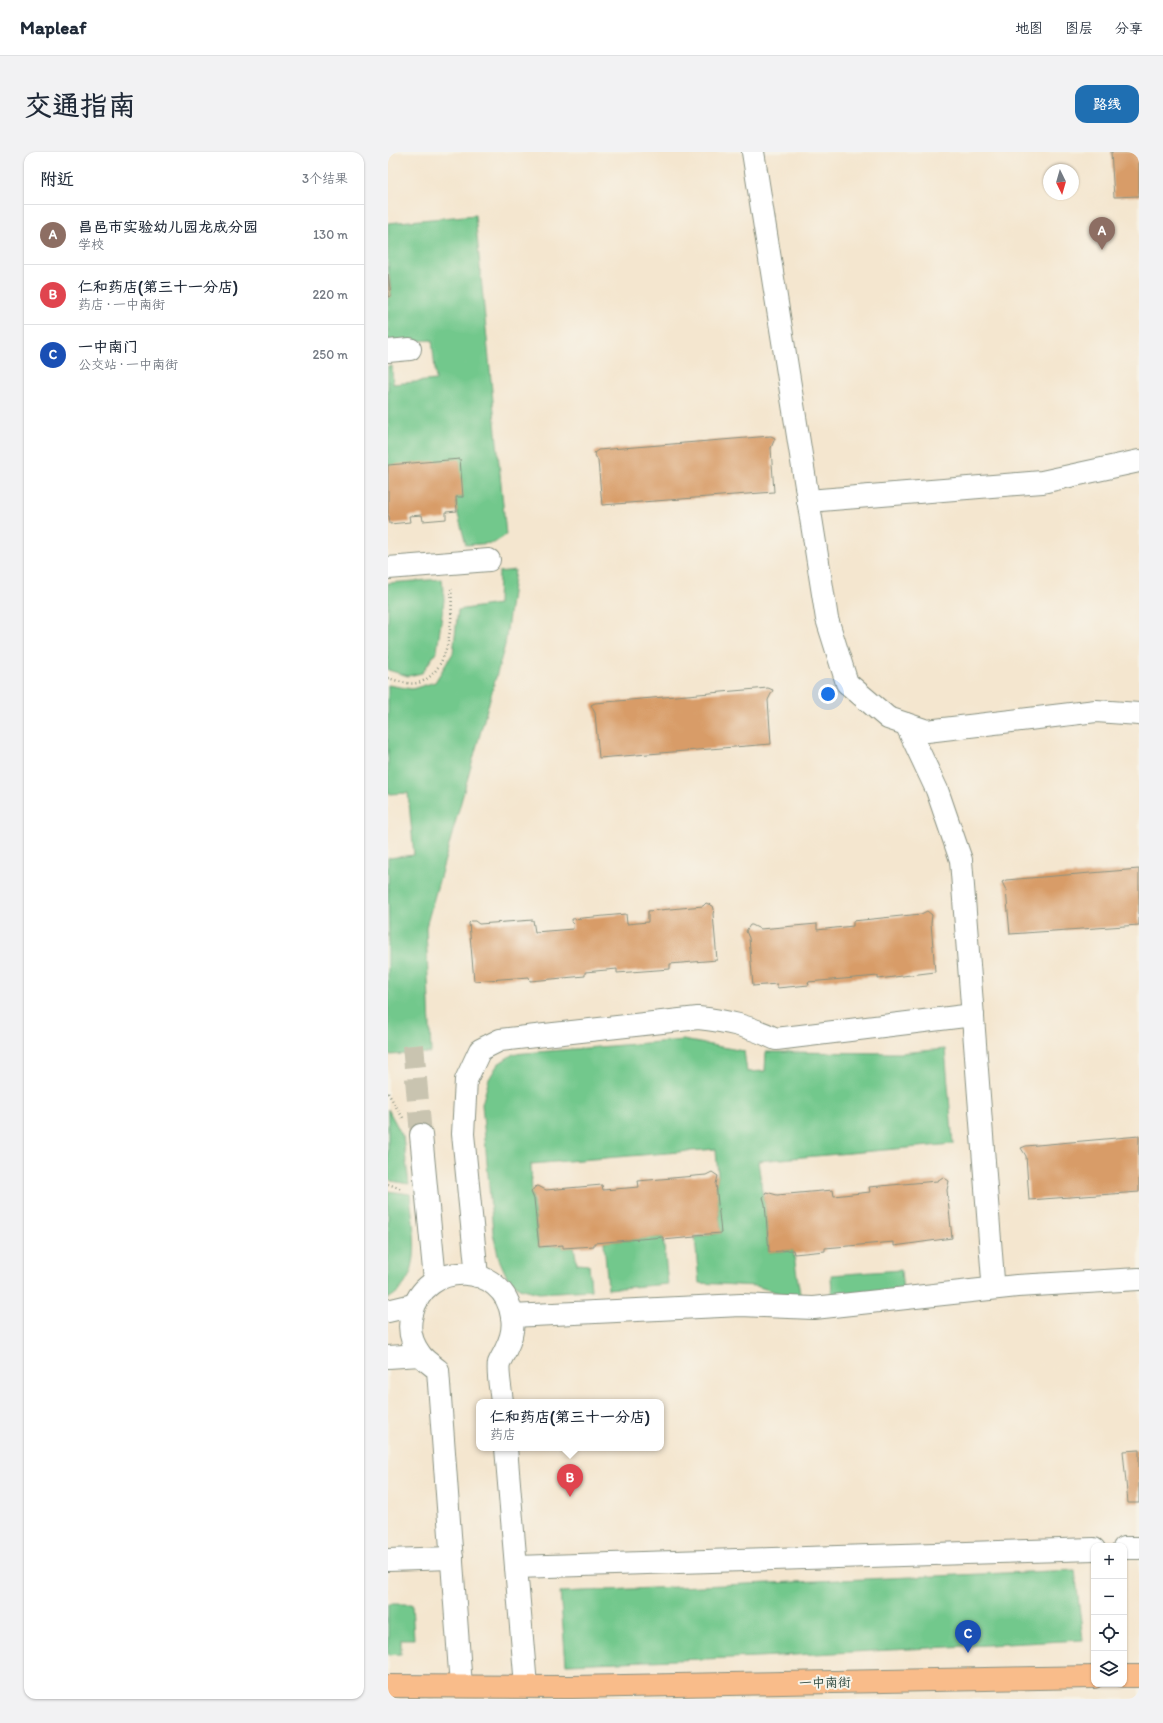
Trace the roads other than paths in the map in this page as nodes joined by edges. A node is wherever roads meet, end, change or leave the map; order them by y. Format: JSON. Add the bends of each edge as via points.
{"nodes":[{"id":1,"x":753,"y":152,"type":"edge"},
{"id":2,"x":410,"y":350,"type":"dead end"},
{"id":3,"x":388,"y":351,"type":"edge"},
{"id":4,"x":1139,"y":462,"type":"edge"},
{"id":5,"x":808,"y":501,"type":"junction"},
{"id":6,"x":489,"y":560,"type":"dead end"},
{"id":7,"x":388,"y":568,"type":"edge"},
{"id":8,"x":1139,"y":714,"type":"edge"},
{"id":9,"x":906,"y":724,"type":"junction"},
{"id":10,"x":973,"y":1015,"type":"junction"},
{"id":11,"x":421,"y":1135,"type":"tunnel mouth"},
{"id":12,"x":477,"y":1276,"type":"junction"},
{"id":13,"x":1139,"y":1279,"type":"edge"},
{"id":14,"x":435,"y":1280,"type":"junction"},
{"id":15,"x":993,"y":1280,"type":"dead end"},
{"id":16,"x":413,"y":1305,"type":"junction"},
{"id":17,"x":388,"y":1311,"type":"edge"},
{"id":18,"x":512,"y":1316,"type":"junction"},
{"id":19,"x":420,"y":1355,"type":"junction"},
{"id":20,"x":388,"y":1357,"type":"edge"},
{"id":21,"x":502,"y":1399,"type":"edge"},
{"id":22,"x":506,"y":1451,"type":"edge"},
{"id":23,"x":1127,"y":1548,"type":"edge"},
{"id":24,"x":1139,"y":1548,"type":"edge"},
{"id":25,"x":1091,"y":1549,"type":"edge"},
{"id":26,"x":452,"y":1558,"type":"junction"},
{"id":27,"x":388,"y":1560,"type":"edge"},
{"id":28,"x":516,"y":1567,"type":"junction"},
{"id":29,"x":1127,"y":1676,"type":"edge"},
{"id":30,"x":1139,"y":1676,"type":"edge"},
{"id":31,"x":1091,"y":1677,"type":"edge"},
{"id":32,"x":388,"y":1686,"type":"edge"},
{"id":33,"x":462,"y":1686,"type":"junction"},
{"id":34,"x":526,"y":1686,"type":"junction"},
{"id":35,"x":571,"y":1693,"type":"edge"}],
"edges":[{"from":1,"to":5,"type":"lane"},
{"from":2,"to":3,"type":"lane"},
{"from":4,"to":5,"type":"lane","via":[[1042,482]]},
{"from":5,"to":9,"type":"lane","via":[[827,619],[848,682],[888,718]]},
{"from":6,"to":7,"type":"lane"},
{"from":8,"to":9,"type":"lane","via":[[1096,711],[927,731]]},
{"from":9,"to":10,"type":"lane","via":[[937,790],[961,860]]},
{"from":10,"to":12,"type":"lane","via":[[776,1039],[756,1029],[698,1018],[500,1040],[480,1050],[466,1080],[463,1134]]},
{"from":10,"to":15,"type":"lane"},
{"from":11,"to":14,"type":"lane"},
{"from":12,"to":14,"type":"lane","via":[[467,1273],[451,1274]]},
{"from":12,"to":18,"type":"lane","via":[[497,1287],[507,1300]]},
{"from":13,"to":18,"type":"lane","via":[[1017,1286],[814,1308],[740,1305]]},
{"from":14,"to":16,"type":"lane","via":[[422,1290]]},
{"from":16,"to":17,"type":"lane"},
{"from":16,"to":19,"type":"lane","via":[[411,1334]]},
{"from":18,"to":21,"type":"lane","via":[[512,1332],[499,1364]]},
{"from":19,"to":20,"type":"lane"},
{"from":19,"to":26,"type":"lane","via":[[438,1370]]},
{"from":22,"to":28,"type":"lane"},
{"from":23,"to":24,"type":"lane"},
{"from":25,"to":28,"type":"lane"},
{"from":26,"to":27,"type":"lane"},
{"from":26,"to":33,"type":"lane"},
{"from":28,"to":34,"type":"lane"},
{"from":29,"to":30,"type":"main road"},
{"from":31,"to":35,"type":"main road","name":"一中南街"},
{"from":32,"to":33,"type":"main road","name":"一中南街"},
{"from":33,"to":34,"type":"main road","name":"一中南街"},
{"from":34,"to":35,"type":"main road","name":"一中南街"}]}
